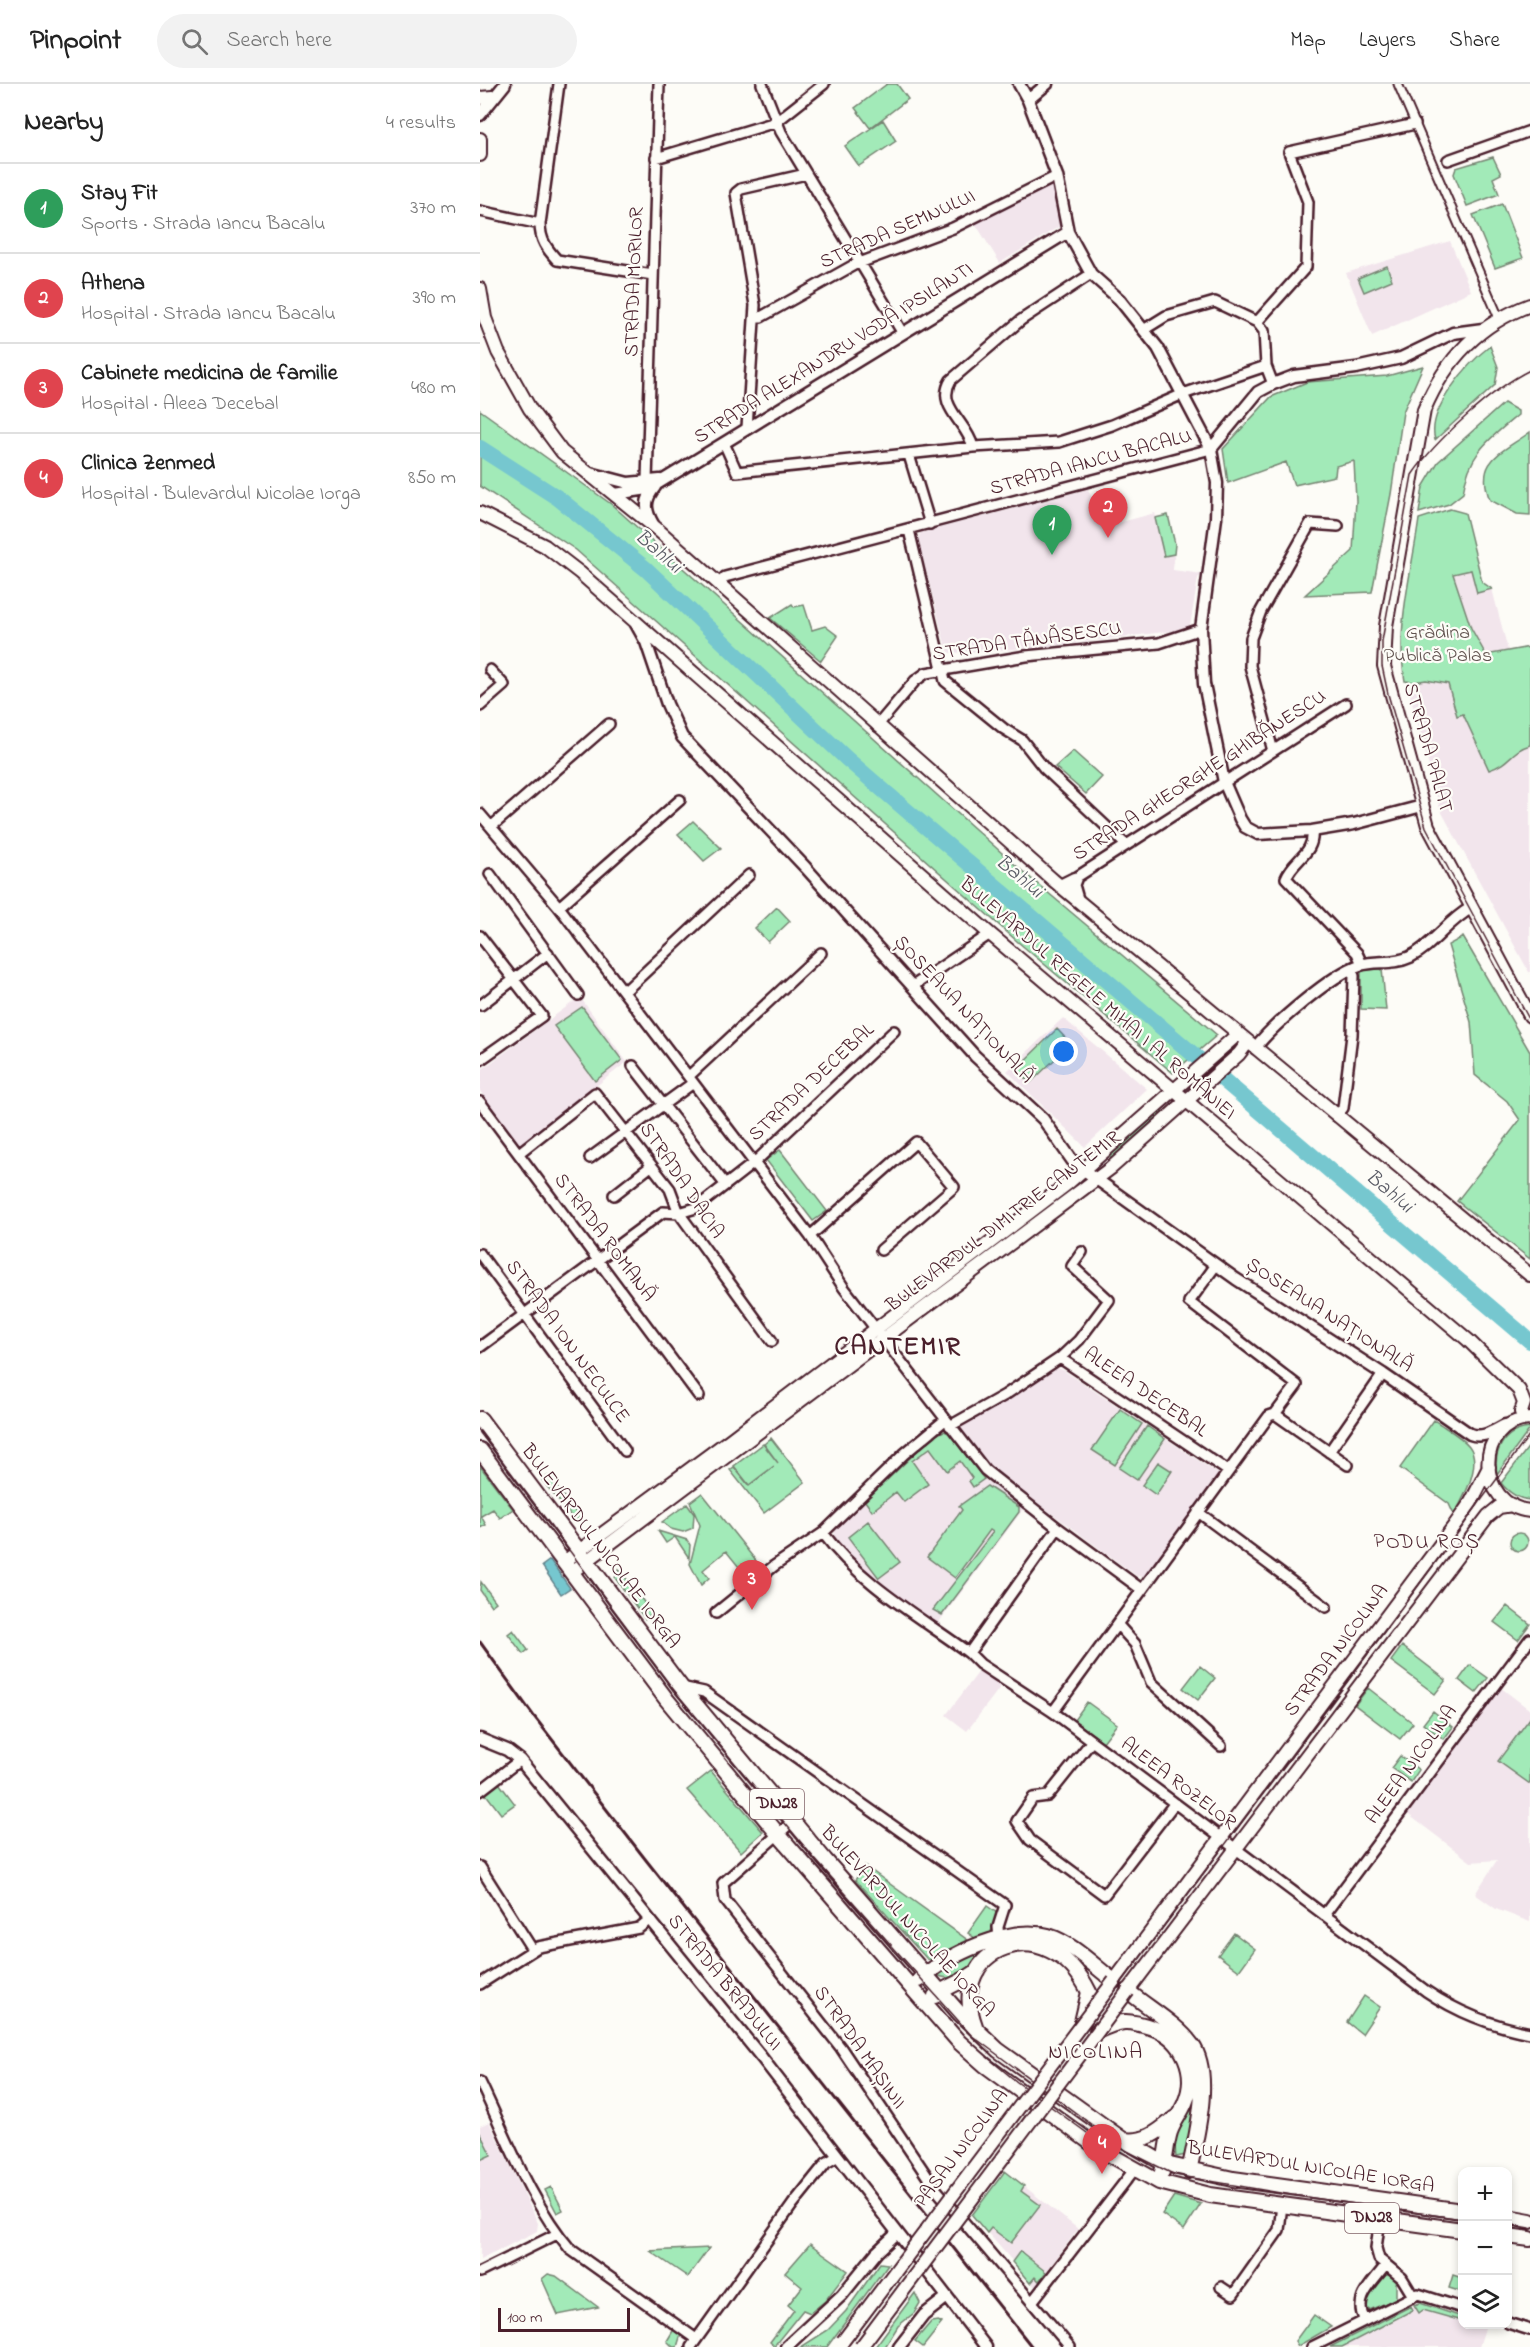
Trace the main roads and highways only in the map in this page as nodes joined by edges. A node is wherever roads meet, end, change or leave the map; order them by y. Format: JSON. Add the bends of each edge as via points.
{"nodes":[{"id":1,"x":480,"y":139,"type":"edge"},
{"id":2,"x":480,"y":155,"type":"edge"},
{"id":3,"x":480,"y":290,"type":"edge"},
{"id":4,"x":1530,"y":305,"type":"edge"},
{"id":5,"x":482,"y":315,"type":"edge"},
{"id":6,"x":482,"y":518,"type":"edge"},
{"id":7,"x":633,"y":619,"type":"joint"},
{"id":8,"x":1074,"y":879,"type":"road end"},
{"id":9,"x":1060,"y":886,"type":"junction"},
{"id":10,"x":1530,"y":1016,"type":"edge"},
{"id":11,"x":1247,"y":1041,"type":"junction"},
{"id":12,"x":1174,"y":1092,"type":"junction"},
{"id":13,"x":1186,"y":1102,"type":"junction"},
{"id":14,"x":1530,"y":1275,"type":"edge"},
{"id":15,"x":879,"y":1334,"type":"junction"},
{"id":16,"x":1530,"y":1402,"type":"edge"},
{"id":17,"x":1525,"y":1416,"type":"edge"},
{"id":18,"x":480,"y":1419,"type":"edge"},
{"id":19,"x":480,"y":1450,"type":"edge"},
{"id":20,"x":1489,"y":1467,"type":"junction"},
{"id":21,"x":1512,"y":1505,"type":"junction"},
{"id":22,"x":1529,"y":1511,"type":"edge"},
{"id":23,"x":582,"y":1557,"type":"junction"},
{"id":24,"x":568,"y":1567,"type":"junction"},
{"id":25,"x":1045,"y":1941,"type":"junction"},
{"id":26,"x":979,"y":1969,"type":"junction"},
{"id":27,"x":925,"y":1974,"type":"junction"},
{"id":28,"x":1114,"y":1981,"type":"junction"},
{"id":29,"x":911,"y":1987,"type":"junction"},
{"id":30,"x":940,"y":1991,"type":"junction"},
{"id":31,"x":1128,"y":1991,"type":"junction"},
{"id":32,"x":926,"y":2004,"type":"junction"},
{"id":33,"x":1082,"y":2022,"type":"junction"},
{"id":34,"x":1097,"y":2031,"type":"junction"},
{"id":35,"x":977,"y":2032,"type":"junction"},
{"id":36,"x":1187,"y":2048,"type":"junction"},
{"id":37,"x":1175,"y":2118,"type":"junction"},
{"id":38,"x":1122,"y":2139,"type":"junction"},
{"id":39,"x":1165,"y":2164,"type":"junction"},
{"id":40,"x":1189,"y":2171,"type":"junction"},
{"id":41,"x":1159,"y":2182,"type":"junction"},
{"id":42,"x":1458,"y":2210,"type":"edge"},
{"id":43,"x":1512,"y":2218,"type":"edge"},
{"id":44,"x":1530,"y":2221,"type":"edge"},
{"id":45,"x":1458,"y":2229,"type":"edge"},
{"id":46,"x":1512,"y":2236,"type":"edge"},
{"id":47,"x":1530,"y":2239,"type":"edge"},
{"id":48,"x":841,"y":2344,"type":"edge"},
{"id":49,"x":861,"y":2347,"type":"edge"}],
"edges":[{"from":1,"to":2,"type":"main road"},
{"from":3,"to":5,"type":"main road"},
{"from":4,"to":10,"type":"main road","name":"STRADA PALAT","via":[[1483,329],[1449,362],[1434,384],[1424,410],[1384,639],[1390,694],[1436,844]]},
{"from":5,"to":9,"type":"main road","via":[[530,409],[562,452],[657,529]]},
{"from":6,"to":7,"type":"main road","name":"ȘOSEAUA NAȚIONALĂ","via":[[545,546]]},
{"from":7,"to":12,"type":"main road","name":"BULEVARDUL REGELE MIHAI I AL ROMÂNIEI"},
{"from":8,"to":9,"type":"main road"},
{"from":9,"to":11,"type":"main road"},
{"from":11,"to":12,"type":"main road","name":"BULEVARDUL DIMITRIE CANTEMIR","via":[[1228,1044]]},
{"from":11,"to":13,"type":"main road","name":"BULEVARDUL DIMITRIE CANTEMIR","via":[[1239,1054]]},
{"from":11,"to":14,"type":"main road"},
{"from":12,"to":13,"type":"main road","name":"BULEVARDUL REGELE MIHAI I AL ROMÂNIEI"},
{"from":12,"to":15,"type":"main road","name":"BULEVARDUL DIMITRIE CANTEMIR","via":[[1083,1171]]},
{"from":13,"to":15,"type":"main road","name":"BULEVARDUL DIMITRIE CANTEMIR","via":[[1111,1168]]},
{"from":13,"to":17,"type":"main road","name":"BULEVARDUL REGELE MIHAI I AL ROMÂNIEI","via":[[1490,1360],[1519,1390]]},
{"from":15,"to":23,"type":"main road","name":"BULEVARDUL DIMITRIE CANTEMIR"},
{"from":16,"to":17,"type":"main road"},
{"from":17,"to":20,"type":"main road","name":"STRADA NICOLINA","via":[[1508,1424],[1491,1447]]},
{"from":18,"to":23,"type":"main road","name":"BULEVARDUL NICOLAE IORGA","number":"DN28"},
{"from":19,"to":24,"type":"main road","name":"BULEVARDUL NICOLAE IORGA","number":"DN28"},
{"from":20,"to":21,"type":"main road","via":[[1494,1489]]},
{"from":20,"to":28,"type":"main road","name":"STRADA NICOLINA","via":[[1454,1526]]},
{"from":21,"to":22,"type":"main road"},
{"from":21,"to":31,"type":"main road","name":"STRADA NICOLINA","via":[[1498,1507],[1488,1516]]},
{"from":23,"to":24,"type":"main road","name":"BULEVARDUL DIMITRIE CANTEMIR"},
{"from":23,"to":27,"type":"main road","name":"BULEVARDUL NICOLAE IORGA","number":"DN28","via":[[681,1687]]},
{"from":24,"to":29,"type":"main road","name":"BULEVARDUL NICOLAE IORGA","number":"DN28","via":[[667,1700]]},
{"from":25,"to":26,"type":"main road","via":[[1011,1945],[995,1952]]},
{"from":25,"to":27,"type":"main road","via":[[1030,1934],[999,1939]]},
{"from":25,"to":28,"type":"main road","via":[[1068,1947]]},
{"from":25,"to":33,"type":"main road","via":[[1065,1958],[1089,1992]]},
{"from":26,"to":30,"type":"main road"},
{"from":26,"to":35,"type":"main road","via":[[968,2000]]},
{"from":27,"to":29,"type":"main road"},
{"from":27,"to":30,"type":"main road","name":"BULEVARDUL NICOLAE IORGA"},
{"from":28,"to":33,"type":"main road","name":"PASAJ NICOLINA","bridge":true},
{"from":29,"to":32,"type":"main road","name":"BULEVARDUL NICOLAE IORGA","number":"DN28"},
{"from":30,"to":32,"type":"main road"},
{"from":30,"to":35,"type":"main road","name":"BULEVARDUL NICOLAE IORGA"},
{"from":31,"to":34,"type":"main road","name":"PASAJ NICOLINA","bridge":true},
{"from":31,"to":36,"type":"main road"},
{"from":32,"to":41,"type":"main road","name":"BULEVARDUL NICOLAE IORGA","number":"DN28","via":[[985,2065],[1063,2123]]},
{"from":33,"to":48,"type":"main road","name":"PASAJ NICOLINA","bridge":true},
{"from":34,"to":36,"type":"main road","via":[[1130,2020],[1162,2031]]},
{"from":34,"to":49,"type":"main road","name":"PASAJ NICOLINA","bridge":true},
{"from":35,"to":38,"type":"main road","name":"BULEVARDUL NICOLAE IORGA","number":"DN28"},
{"from":36,"to":37,"type":"main road","via":[[1190,2087]]},
{"from":36,"to":40,"type":"main road","via":[[1201,2068],[1202,2088]]},
{"from":37,"to":38,"type":"main road","via":[[1142,2140]]},
{"from":37,"to":39,"type":"main road"},
{"from":38,"to":39,"type":"main road","name":"BULEVARDUL NICOLAE IORGA","number":"DN28"},
{"from":39,"to":40,"type":"main road","name":"BULEVARDUL NICOLAE IORGA","number":"DN28"},
{"from":39,"to":41,"type":"main road"},
{"from":40,"to":42,"type":"main road","name":"BULEVARDUL NICOLAE IORGA","number":"DN28"},
{"from":41,"to":45,"type":"main road","name":"BULEVARDUL NICOLAE IORGA","number":"DN28","via":[[1209,2195]]},
{"from":43,"to":44,"type":"main road"},
{"from":46,"to":47,"type":"main road"}]}
